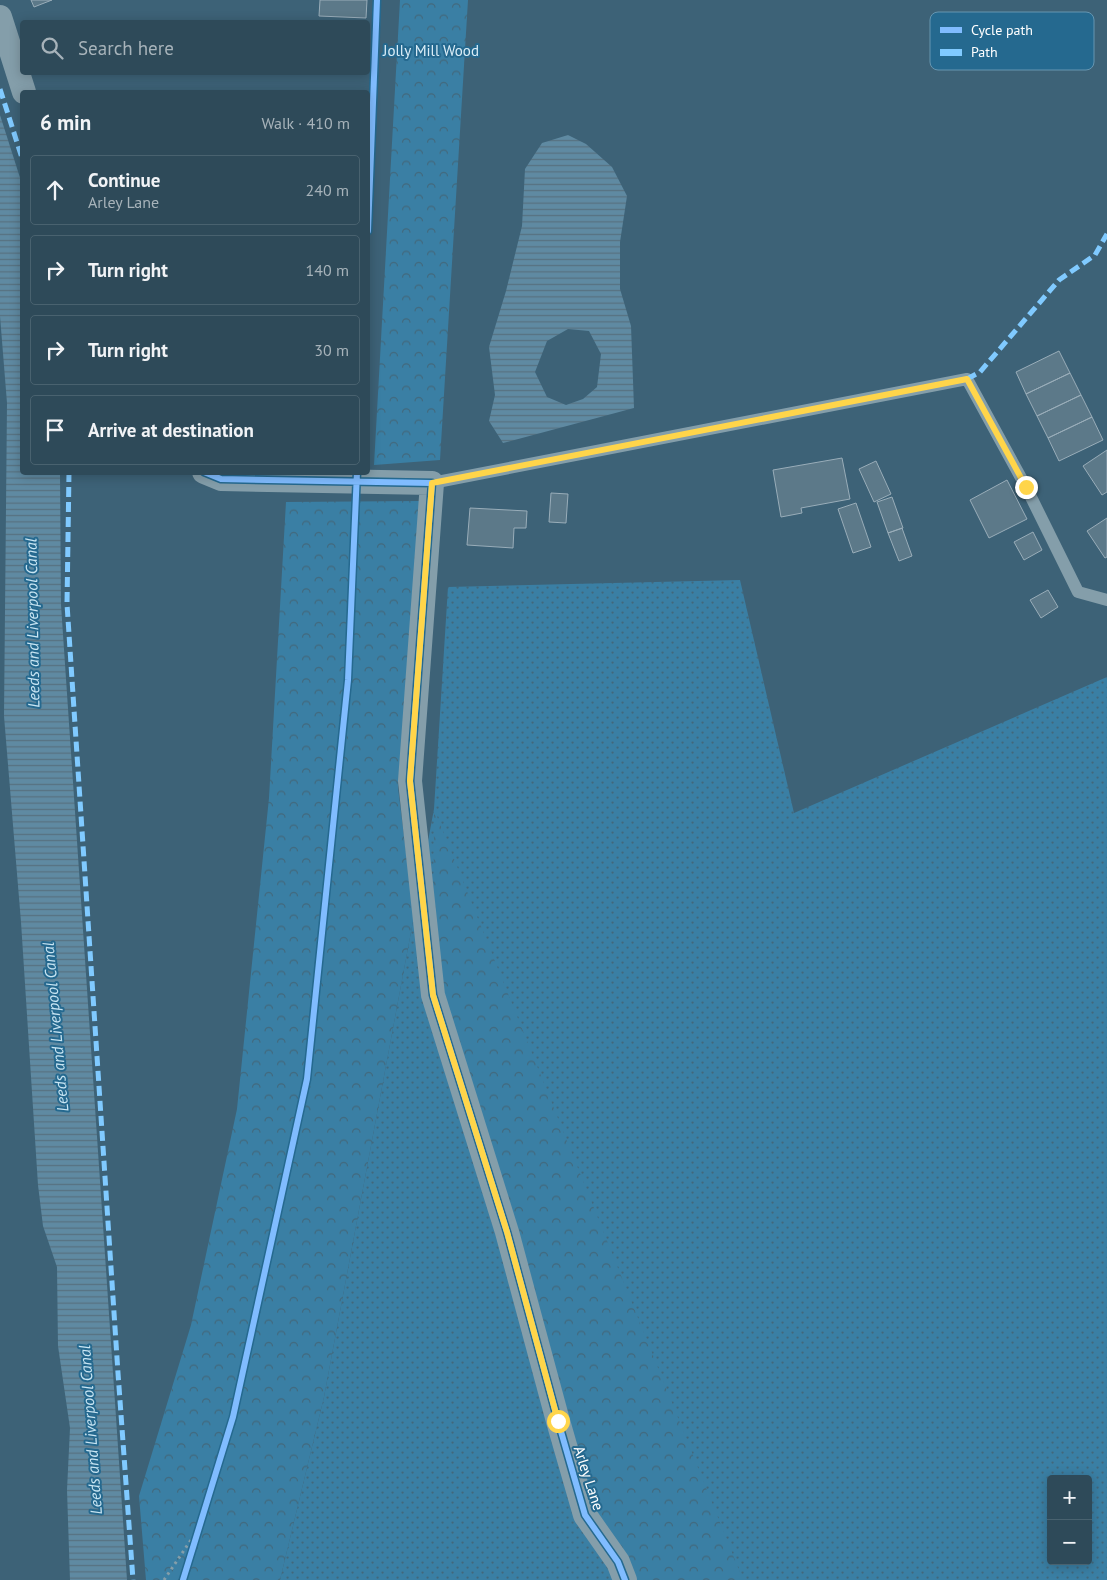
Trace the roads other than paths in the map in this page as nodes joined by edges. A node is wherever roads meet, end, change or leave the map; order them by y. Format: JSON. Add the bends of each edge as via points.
{"nodes":[{"id":1,"x":0,"y":17,"type":"edge"},
{"id":2,"x":23,"y":90,"type":"edge"},
{"id":3,"x":211,"y":475,"type":"edge"},
{"id":4,"x":432,"y":483,"type":"junction"},
{"id":5,"x":1107,"y":600,"type":"edge"},
{"id":6,"x":625,"y":1580,"type":"edge"}],
"edges":[{"from":1,"to":2,"type":"street"},
{"from":3,"to":4,"type":"street","via":[[221,479]]},
{"from":4,"to":5,"type":"lane","via":[[967,379],[1078,592]]},
{"from":4,"to":6,"type":"street","name":"Arley Lane","via":[[410,781],[433,995],[507,1232],[585,1515],[618,1562]]}]}
